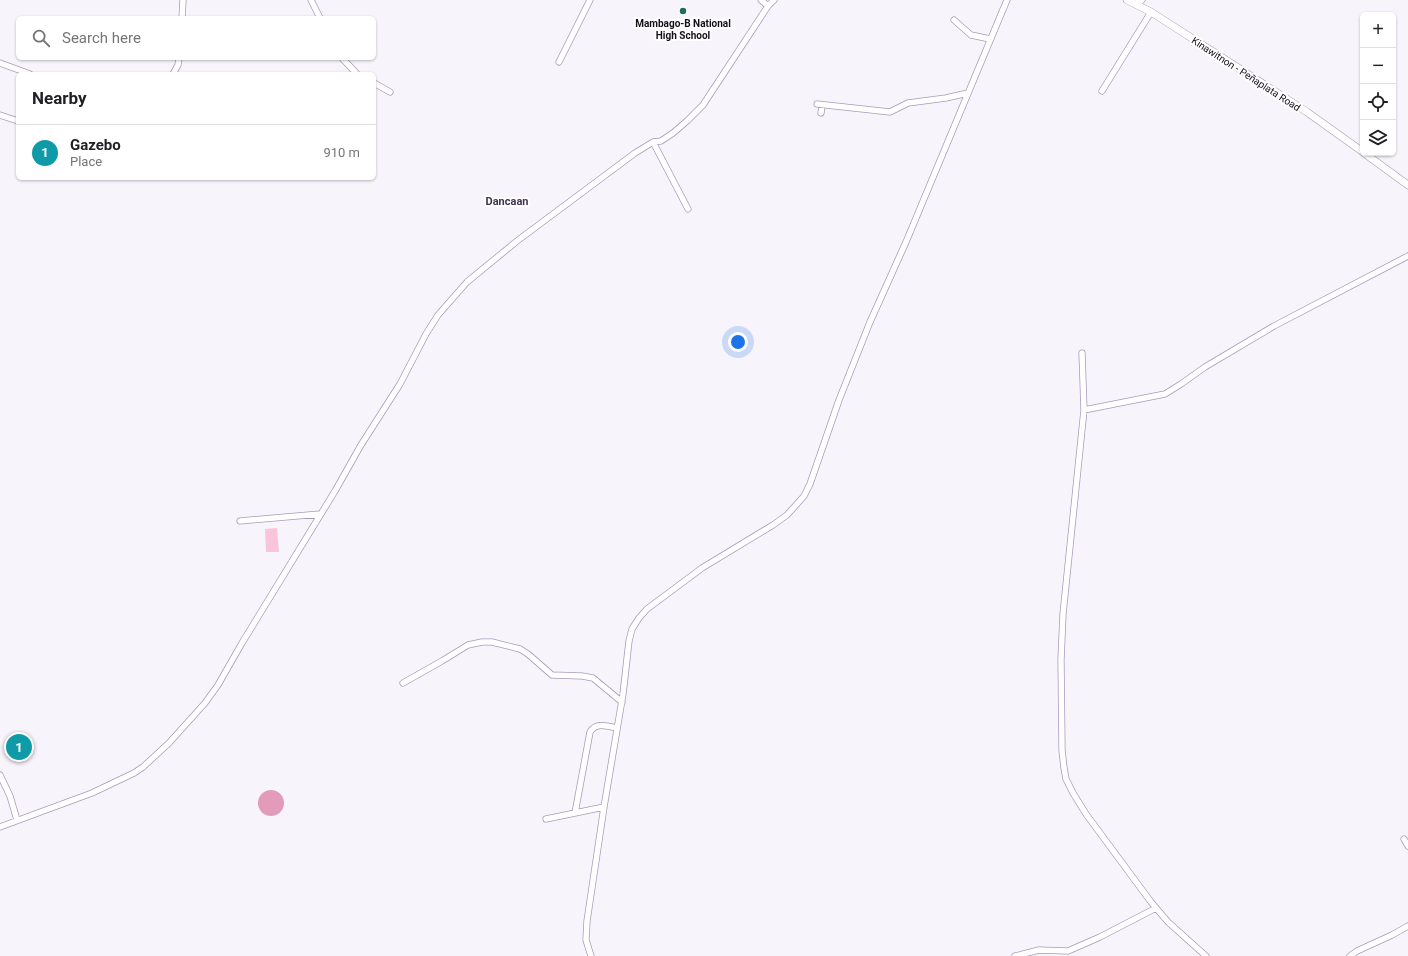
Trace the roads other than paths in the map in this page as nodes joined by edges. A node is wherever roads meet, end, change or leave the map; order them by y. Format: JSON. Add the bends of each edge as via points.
{"nodes":[{"id":1,"x":183,"y":0,"type":"edge"},
{"id":2,"x":311,"y":0,"type":"edge"},
{"id":3,"x":590,"y":0,"type":"edge"},
{"id":4,"x":761,"y":0,"type":"edge"},
{"id":5,"x":774,"y":0,"type":"edge"},
{"id":6,"x":1007,"y":0,"type":"edge"},
{"id":7,"x":1127,"y":0,"type":"edge"},
{"id":8,"x":1142,"y":0,"type":"edge"},
{"id":9,"x":1136,"y":4,"type":"junction"},
{"id":10,"x":768,"y":6,"type":"junction"},
{"id":11,"x":1151,"y":12,"type":"junction"},
{"id":12,"x":182,"y":16,"type":"edge"},
{"id":13,"x":319,"y":16,"type":"edge"},
{"id":14,"x":954,"y":20,"type":"dead end"},
{"id":15,"x":990,"y":39,"type":"junction"},
{"id":16,"x":179,"y":60,"type":"edge"},
{"id":17,"x":344,"y":60,"type":"edge"},
{"id":18,"x":559,"y":62,"type":"dead end"},
{"id":19,"x":0,"y":63,"type":"edge"},
{"id":20,"x":25,"y":72,"type":"edge"},
{"id":21,"x":174,"y":72,"type":"edge"},
{"id":22,"x":355,"y":72,"type":"edge"},
{"id":23,"x":376,"y":84,"type":"edge"},
{"id":24,"x":1102,"y":91,"type":"dead end"},
{"id":25,"x":390,"y":92,"type":"dead end"},
{"id":26,"x":968,"y":92,"type":"junction"},
{"id":27,"x":821,"y":113,"type":"dead end"},
{"id":28,"x":0,"y":115,"type":"edge"},
{"id":29,"x":16,"y":120,"type":"edge"},
{"id":30,"x":653,"y":142,"type":"junction"},
{"id":31,"x":1360,"y":150,"type":"edge"},
{"id":32,"x":1368,"y":156,"type":"edge"},
{"id":33,"x":1408,"y":185,"type":"edge"},
{"id":34,"x":688,"y":209,"type":"dead end"},
{"id":35,"x":1408,"y":256,"type":"edge"},
{"id":36,"x":1082,"y":353,"type":"dead end"},
{"id":37,"x":1084,"y":410,"type":"junction"},
{"id":38,"x":320,"y":514,"type":"junction"},
{"id":39,"x":240,"y":521,"type":"dead end"},
{"id":40,"x":403,"y":683,"type":"dead end"},
{"id":41,"x":622,"y":702,"type":"junction"},
{"id":42,"x":617,"y":728,"type":"junction"},
{"id":43,"x":0,"y":775,"type":"edge"},
{"id":44,"x":604,"y":807,"type":"junction"},
{"id":45,"x":575,"y":813,"type":"junction"},
{"id":46,"x":546,"y":819,"type":"dead end"},
{"id":47,"x":17,"y":820,"type":"junction"},
{"id":48,"x":0,"y":827,"type":"edge"},
{"id":49,"x":1404,"y":839,"type":"dead end"},
{"id":50,"x":1408,"y":846,"type":"edge"},
{"id":51,"x":1156,"y":908,"type":"junction"},
{"id":52,"x":1408,"y":926,"type":"edge"},
{"id":53,"x":591,"y":956,"type":"edge"},
{"id":54,"x":1015,"y":956,"type":"edge"},
{"id":55,"x":1206,"y":956,"type":"edge"},
{"id":56,"x":1350,"y":956,"type":"edge"}],
"edges":[{"from":1,"to":12,"type":"street"},
{"from":2,"to":13,"type":"street"},
{"from":3,"to":18,"type":"street"},
{"from":4,"to":10,"type":"street"},
{"from":5,"to":10,"type":"street"},
{"from":6,"to":15,"type":"street"},
{"from":7,"to":9,"type":"street","name":"Kinawitnon - Peñaplata Road"},
{"from":8,"to":9,"type":"street"},
{"from":9,"to":11,"type":"street","name":"Kinawitnon - Peñaplata Road"},
{"from":10,"to":30,"type":"street","via":[[703,104],[673,133],[661,141]]},
{"from":11,"to":24,"type":"street"},
{"from":11,"to":31,"type":"street","name":"Kinawitnon - Peñaplata Road","via":[[1307,112]]},
{"from":14,"to":15,"type":"street","via":[[971,35]]},
{"from":15,"to":26,"type":"street"},
{"from":16,"to":21,"type":"street"},
{"from":17,"to":22,"type":"street"},
{"from":19,"to":20,"type":"street"},
{"from":23,"to":25,"type":"street"},
{"from":26,"to":27,"type":"street","via":[[908,103],[890,112],[819,105]]},
{"from":26,"to":41,"type":"street","via":[[870,322],[804,496],[787,515],[702,568],[647,609],[639,618],[632,629],[629,641]]},
{"from":28,"to":29,"type":"street"},
{"from":30,"to":34,"type":"street"},
{"from":30,"to":38,"type":"street","via":[[613,168],[467,282],[426,334],[400,384]]},
{"from":32,"to":33,"type":"street","name":"Kinawitnon - Peñaplata Road"},
{"from":35,"to":37,"type":"street","via":[[1256,337],[1204,367],[1165,394]]},
{"from":36,"to":37,"type":"street"},
{"from":37,"to":51,"type":"street","via":[[1063,614],[1061,660],[1064,768],[1066,779],[1086,814]]},
{"from":38,"to":39,"type":"street"},
{"from":38,"to":47,"type":"street","via":[[213,693],[169,743],[134,773],[92,793]]},
{"from":40,"to":41,"type":"street","via":[[468,645],[492,642],[520,649],[552,675],[593,678]]},
{"from":41,"to":42,"type":"street"},
{"from":42,"to":44,"type":"street"},
{"from":42,"to":45,"type":"street","via":[[596,726],[590,732]]},
{"from":43,"to":47,"type":"street"},
{"from":44,"to":45,"type":"street"},
{"from":44,"to":53,"type":"street","via":[[587,921],[586,940]]},
{"from":45,"to":46,"type":"street"},
{"from":47,"to":48,"type":"street"},
{"from":49,"to":50,"type":"street"},
{"from":51,"to":54,"type":"street","via":[[1068,951],[1038,950]]},
{"from":51,"to":55,"type":"street"},
{"from":52,"to":56,"type":"street"}]}
